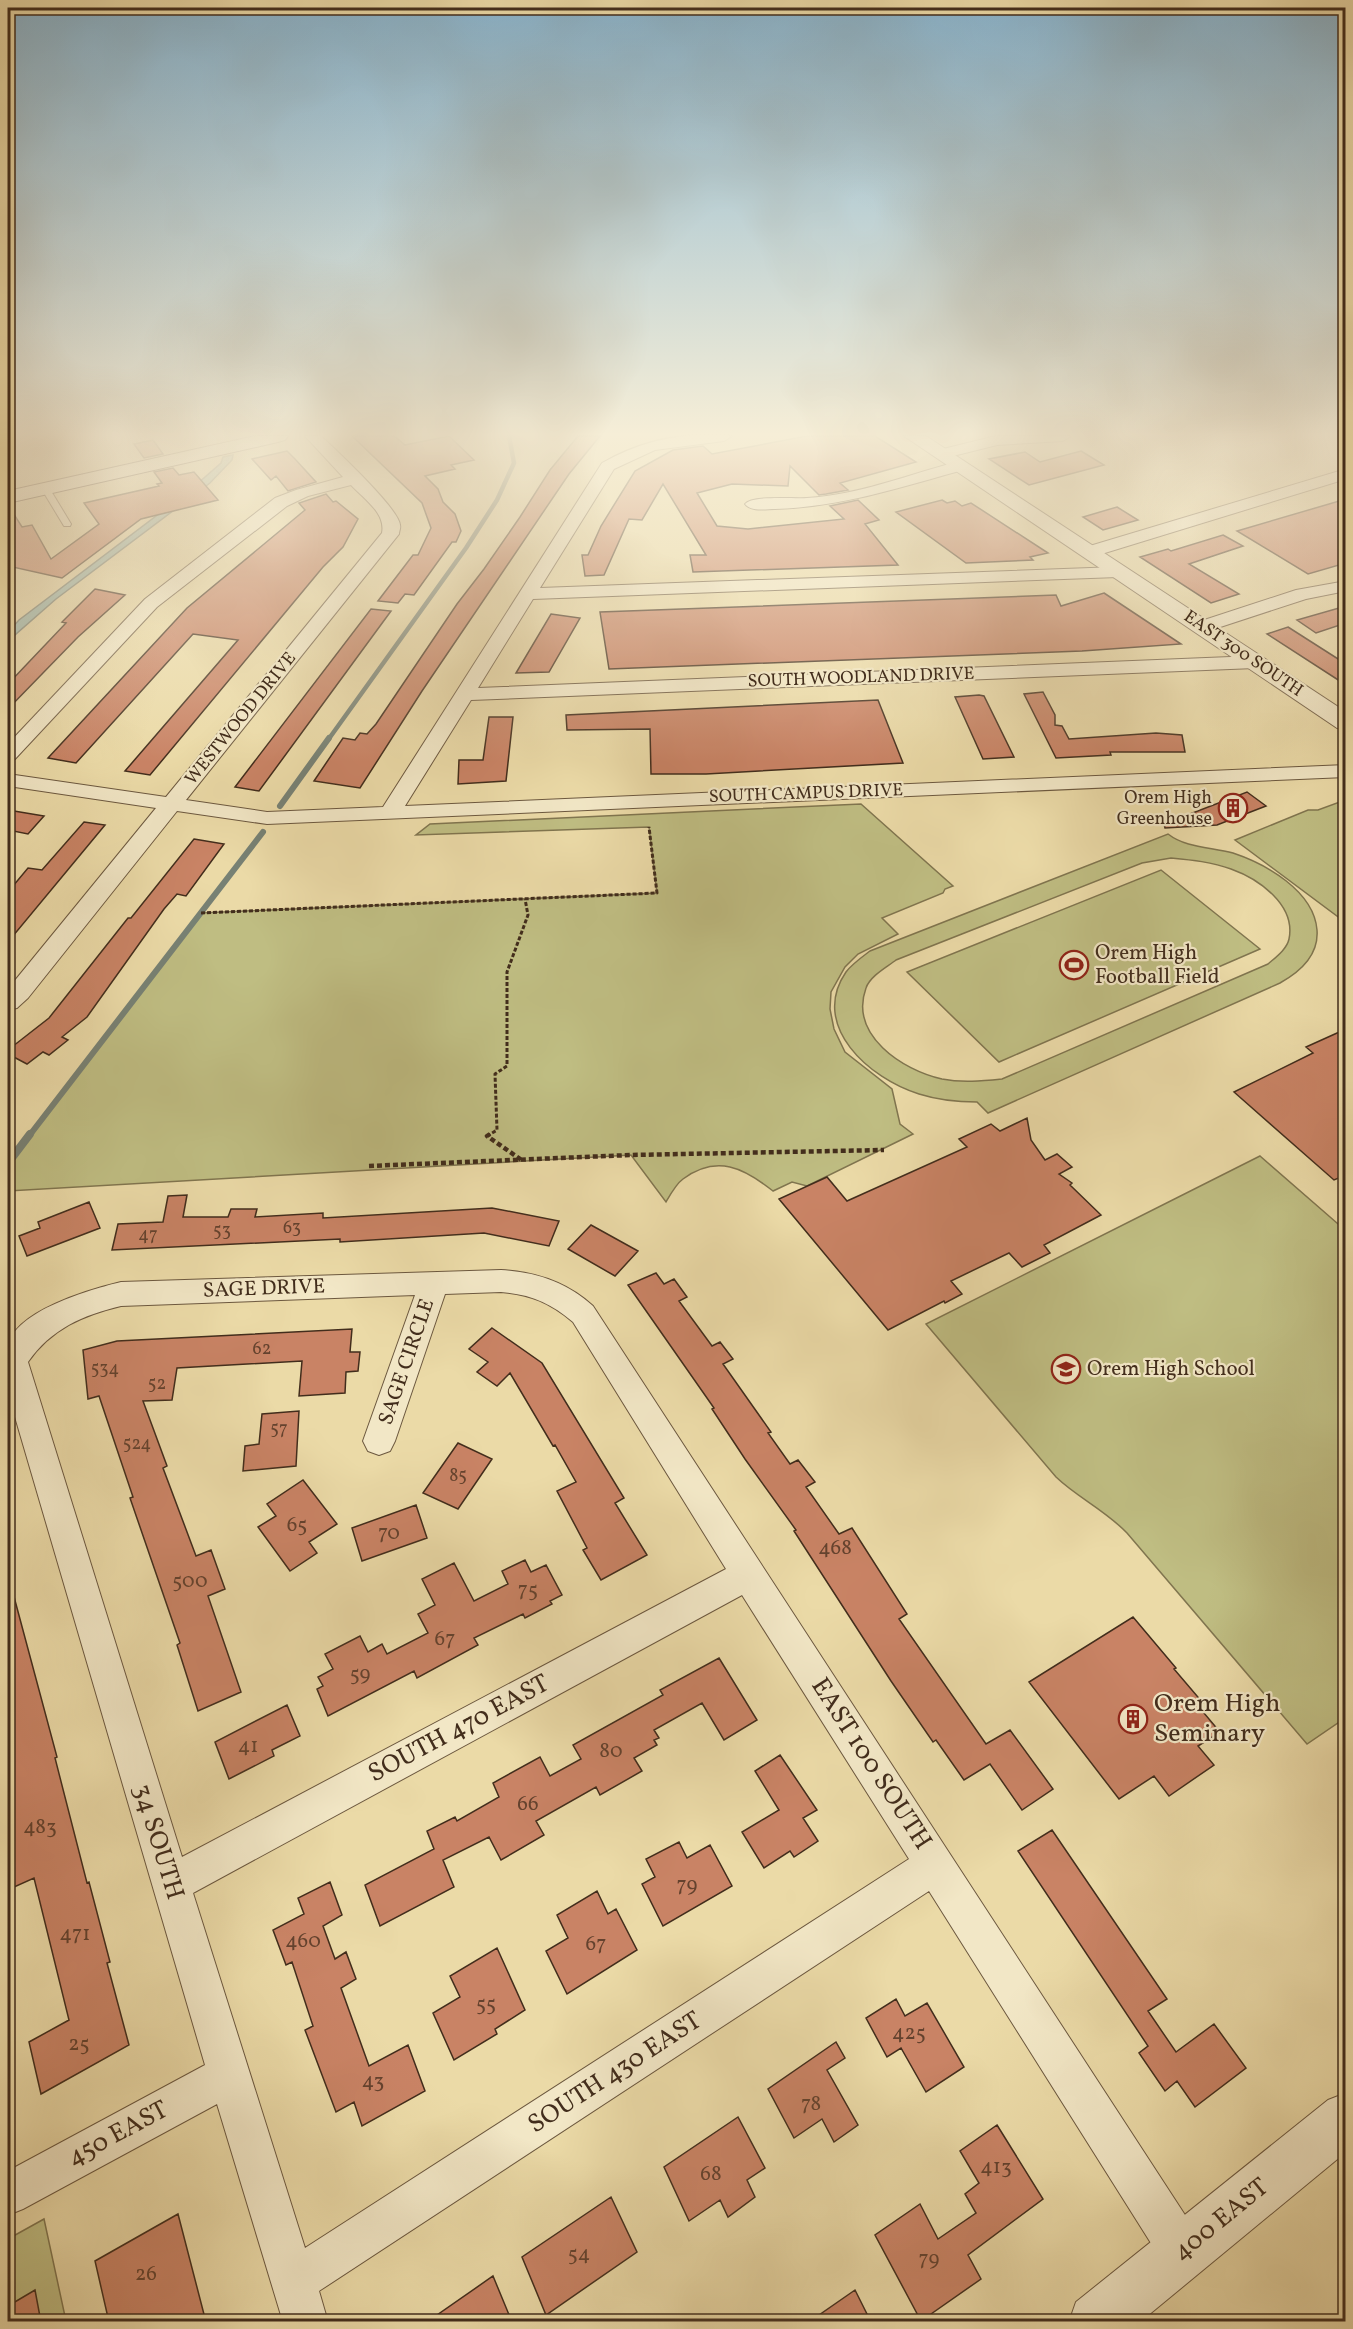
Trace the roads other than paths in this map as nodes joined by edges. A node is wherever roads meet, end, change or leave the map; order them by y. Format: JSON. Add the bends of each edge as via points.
{"nodes":[{"id":1,"x":225,"y":545,"type":"edge"},
{"id":2,"x":381,"y":545,"type":"edge"},
{"id":3,"x":558,"y":545,"type":"edge"},
{"id":4,"x":1078,"y":545,"type":"edge"},
{"id":5,"x":1113,"y":545,"type":"edge"},
{"id":6,"x":1089,"y":552,"type":"junction"},
{"id":7,"x":1119,"y":572,"type":"junction"},
{"id":8,"x":1346,"y":586,"type":"edge"},
{"id":9,"x":527,"y":594,"type":"junction"},
{"id":10,"x":1202,"y":627,"type":"junction"},
{"id":11,"x":1255,"y":662,"type":"junction"},
{"id":12,"x":466,"y":694,"type":"junction"},
{"id":13,"x":1346,"y":723,"type":"edge"},
{"id":14,"x":8,"y":755,"type":"edge"},
{"id":15,"x":1346,"y":771,"type":"edge"},
{"id":16,"x":8,"y":780,"type":"edge"},
{"id":17,"x":171,"y":805,"type":"junction"},
{"id":18,"x":390,"y":812,"type":"junction"},
{"id":19,"x":8,"y":1002,"type":"edge"},
{"id":20,"x":434,"y":1284,"type":"junction"},
{"id":21,"x":548,"y":1288,"type":"joint"},
{"id":22,"x":10,"y":1365,"type":"edge"},
{"id":23,"x":379,"y":1441,"type":"dead end"},
{"id":24,"x":747,"y":1575,"type":"junction"},
{"id":25,"x":936,"y":1864,"type":"junction"},
{"id":26,"x":171,"y":1884,"type":"junction"},
{"id":27,"x":229,"y":2075,"type":"junction"},
{"id":28,"x":1346,"y":2118,"type":"edge"},
{"id":29,"x":8,"y":2194,"type":"edge"},
{"id":30,"x":1182,"y":2251,"type":"junction"},
{"id":31,"x":294,"y":2281,"type":"junction"},
{"id":32,"x":306,"y":2322,"type":"edge"},
{"id":33,"x":1096,"y":2322,"type":"edge"}],
"edges":[{"from":1,"to":14,"type":"street","via":[[160,595]]},
{"from":2,"to":17,"type":"street","name":"WESTWOOD DRIVE"},
{"from":3,"to":9,"type":"street"},
{"from":4,"to":6,"type":"street","name":"EAST 300 SOUTH"},
{"from":5,"to":6,"type":"street"},
{"from":6,"to":7,"type":"street","name":"EAST 300 SOUTH"},
{"from":7,"to":9,"type":"street"},
{"from":7,"to":10,"type":"street","name":"EAST 300 SOUTH"},
{"from":8,"to":10,"type":"street","via":[[1302,594]]},
{"from":9,"to":12,"type":"street"},
{"from":10,"to":11,"type":"street","name":"EAST 300 SOUTH"},
{"from":11,"to":12,"type":"street","name":"SOUTH WOODLAND DRIVE"},
{"from":11,"to":13,"type":"street","name":"EAST 300 SOUTH"},
{"from":12,"to":18,"type":"street"},
{"from":15,"to":18,"type":"street","name":"SOUTH CAMPUS DRIVE"},
{"from":16,"to":17,"type":"street","name":"SOUTH CAMPUS DRIVE"},
{"from":17,"to":18,"type":"street","name":"SOUTH CAMPUS DRIVE","via":[[267,818]]},
{"from":17,"to":19,"type":"street","name":"WESTWOOD DRIVE"},
{"from":20,"to":21,"type":"street","name":"SAGE DRIVE","via":[[520,1281]]},
{"from":20,"to":22,"type":"street","name":"SAGE DRIVE","via":[[121,1294],[75,1307],[54,1318],[34,1333]]},
{"from":20,"to":23,"type":"street","name":"SAGE CIRCLE"},
{"from":21,"to":24,"type":"street","name":"EAST 100 SOUTH","via":[[583,1314]]},
{"from":22,"to":26,"type":"street","name":"34 SOUTH"},
{"from":24,"to":25,"type":"street","name":"EAST 100 SOUTH"},
{"from":24,"to":26,"type":"street","name":"SOUTH 470 EAST"},
{"from":25,"to":30,"type":"street","name":"EAST 100 SOUTH"},
{"from":25,"to":31,"type":"street","name":"SOUTH 430 EAST"},
{"from":26,"to":27,"type":"street","name":"34 SOUTH"},
{"from":27,"to":29,"type":"street","name":"450 EAST"},
{"from":27,"to":31,"type":"street","name":"34 SOUTH"},
{"from":28,"to":30,"type":"street","name":"400 EAST"},
{"from":30,"to":33,"type":"street","name":"400 EAST"},
{"from":31,"to":32,"type":"street","name":"34 SOUTH"}]}
